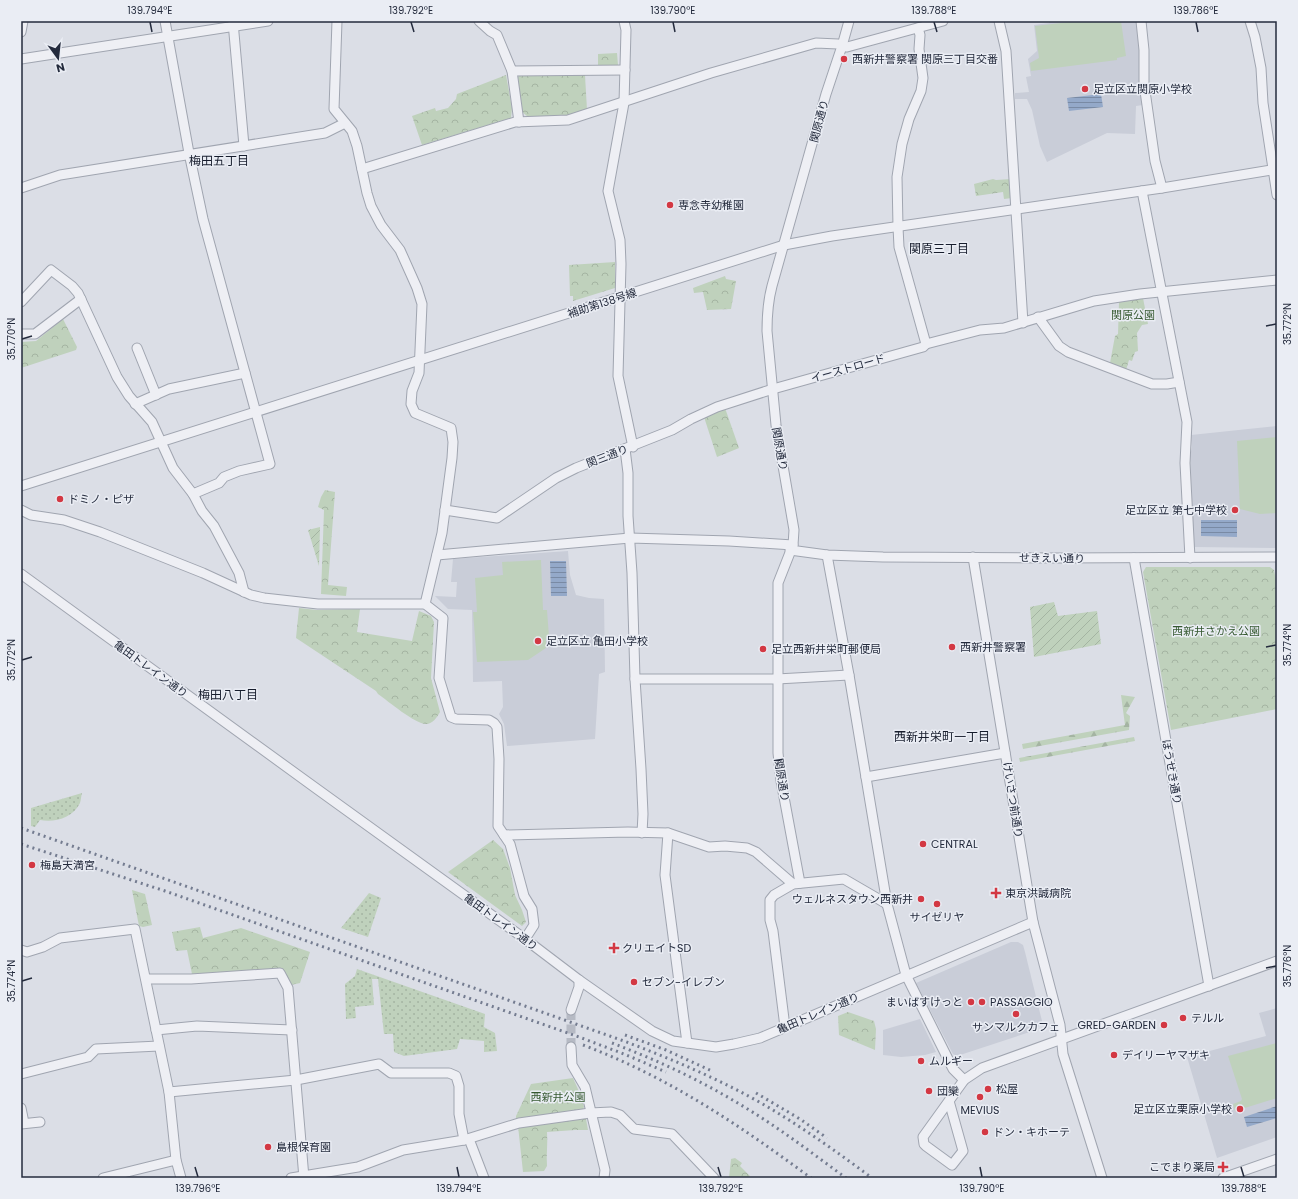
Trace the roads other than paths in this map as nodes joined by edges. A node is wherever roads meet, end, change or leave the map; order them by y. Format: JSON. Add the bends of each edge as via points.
{"nodes":[{"id":1,"x":22,"y":21,"type":"edge"},
{"id":2,"x":165,"y":21,"type":"edge"},
{"id":3,"x":268,"y":21,"type":"edge"},
{"id":4,"x":340,"y":21,"type":"edge"},
{"id":5,"x":479,"y":21,"type":"edge"},
{"id":6,"x":624,"y":21,"type":"edge"},
{"id":7,"x":849,"y":21,"type":"edge"},
{"id":8,"x":943,"y":21,"type":"edge"},
{"id":9,"x":999,"y":21,"type":"edge"},
{"id":10,"x":1141,"y":21,"type":"edge"},
{"id":11,"x":1250,"y":21,"type":"edge"},
{"id":12,"x":233,"y":24,"type":"edge"},
{"id":13,"x":923,"y":25,"type":"edge"},
{"id":14,"x":21,"y":32,"type":"edge"},
{"id":15,"x":167,"y":36,"type":"junction"},
{"id":16,"x":842,"y":46,"type":"junction"},
{"id":17,"x":21,"y":59,"type":"edge"},
{"id":18,"x":625,"y":70,"type":"junction"},
{"id":19,"x":512,"y":71,"type":"junction"},
{"id":20,"x":624,"y":103,"type":"junction"},
{"id":21,"x":345,"y":122,"type":"junction"},
{"id":22,"x":519,"y":122,"type":"junction"},
{"id":23,"x":244,"y":146,"type":"junction"},
{"id":24,"x":189,"y":153,"type":"junction"},
{"id":25,"x":362,"y":169,"type":"junction"},
{"id":26,"x":1275,"y":169,"type":"edge"},
{"id":27,"x":21,"y":188,"type":"edge"},
{"id":28,"x":1162,"y":188,"type":"junction"},
{"id":29,"x":1142,"y":191,"type":"junction"},
{"id":30,"x":1277,"y":195,"type":"edge"},
{"id":31,"x":1016,"y":210,"type":"junction"},
{"id":32,"x":898,"y":227,"type":"junction"},
{"id":33,"x":784,"y":245,"type":"junction"},
{"id":34,"x":1277,"y":280,"type":"edge"},
{"id":35,"x":1161,"y":292,"type":"junction"},
{"id":36,"x":620,"y":297,"type":"junction"},
{"id":37,"x":81,"y":299,"type":"junction"},
{"id":38,"x":21,"y":302,"type":"edge"},
{"id":39,"x":1038,"y":317,"type":"junction"},
{"id":40,"x":1023,"y":323,"type":"junction"},
{"id":41,"x":21,"y":334,"type":"edge"},
{"id":42,"x":925,"y":346,"type":"junction"},
{"id":43,"x":137,"y":348,"type":"dead end"},
{"id":44,"x":420,"y":361,"type":"junction"},
{"id":45,"x":245,"y":373,"type":"junction"},
{"id":46,"x":1178,"y":382,"type":"junction"},
{"id":47,"x":773,"y":389,"type":"junction"},
{"id":48,"x":156,"y":395,"type":"junction"},
{"id":49,"x":135,"y":404,"type":"junction"},
{"id":50,"x":256,"y":412,"type":"junction"},
{"id":51,"x":160,"y":442,"type":"junction"},
{"id":52,"x":629,"y":448,"type":"junction"},
{"id":53,"x":21,"y":486,"type":"edge"},
{"id":54,"x":193,"y":494,"type":"junction"},
{"id":55,"x":21,"y":510,"type":"edge"},
{"id":56,"x":445,"y":510,"type":"junction"},
{"id":57,"x":630,"y":538,"type":"junction"},
{"id":58,"x":792,"y":548,"type":"junction"},
{"id":59,"x":437,"y":555,"type":"junction"},
{"id":60,"x":828,"y":555,"type":"junction"},
{"id":61,"x":973,"y":557,"type":"junction"},
{"id":62,"x":1277,"y":557,"type":"edge"},
{"id":63,"x":1134,"y":558,"type":"junction"},
{"id":64,"x":1190,"y":558,"type":"junction"},
{"id":65,"x":21,"y":574,"type":"edge"},
{"id":66,"x":244,"y":592,"type":"junction"},
{"id":67,"x":425,"y":604,"type":"junction"},
{"id":68,"x":849,"y":674,"type":"junction"},
{"id":69,"x":778,"y":678,"type":"junction"},
{"id":70,"x":635,"y":679,"type":"junction"},
{"id":71,"x":1005,"y":753,"type":"junction"},
{"id":72,"x":866,"y":777,"type":"junction"},
{"id":73,"x":642,"y":833,"type":"junction"},
{"id":74,"x":668,"y":833,"type":"junction"},
{"id":75,"x":504,"y":835,"type":"junction"},
{"id":76,"x":797,"y":884,"type":"junction"},
{"id":77,"x":887,"y":904,"type":"junction"},
{"id":78,"x":1033,"y":922,"type":"junction"},
{"id":79,"x":525,"y":939,"type":"junction"},
{"id":80,"x":21,"y":950,"type":"edge"},
{"id":81,"x":1277,"y":961,"type":"edge"},
{"id":82,"x":906,"y":975,"type":"junction"},
{"id":83,"x":146,"y":979,"type":"junction"},
{"id":84,"x":579,"y":980,"type":"junction"},
{"id":85,"x":1209,"y":986,"type":"junction"},
{"id":86,"x":571,"y":1010,"type":"tunnel mouth"},
{"id":87,"x":785,"y":1027,"type":"junction"},
{"id":88,"x":156,"y":1030,"type":"junction"},
{"id":89,"x":292,"y":1030,"type":"junction"},
{"id":90,"x":1061,"y":1040,"type":"junction"},
{"id":91,"x":687,"y":1044,"type":"junction"},
{"id":92,"x":159,"y":1046,"type":"junction"},
{"id":93,"x":571,"y":1047,"type":"tunnel mouth"},
{"id":94,"x":21,"y":1074,"type":"edge"},
{"id":95,"x":296,"y":1080,"type":"junction"},
{"id":96,"x":964,"y":1080,"type":"junction"},
{"id":97,"x":169,"y":1092,"type":"junction"},
{"id":98,"x":949,"y":1101,"type":"junction"},
{"id":99,"x":21,"y":1108,"type":"edge"},
{"id":100,"x":590,"y":1113,"type":"junction"},
{"id":101,"x":40,"y":1122,"type":"dead end"},
{"id":102,"x":23,"y":1123,"type":"edge"},
{"id":103,"x":467,"y":1140,"type":"junction"},
{"id":104,"x":1277,"y":1159,"type":"edge"},
{"id":105,"x":176,"y":1160,"type":"junction"},
{"id":106,"x":1234,"y":1176,"type":"edge"},
{"id":107,"x":303,"y":1177,"type":"edge"},
{"id":108,"x":103,"y":1178,"type":"edge"},
{"id":109,"x":181,"y":1178,"type":"edge"},
{"id":110,"x":291,"y":1178,"type":"edge"},
{"id":111,"x":484,"y":1178,"type":"edge"},
{"id":112,"x":604,"y":1178,"type":"edge"},
{"id":113,"x":714,"y":1178,"type":"edge"},
{"id":114,"x":1102,"y":1178,"type":"edge"},
{"id":115,"x":1223,"y":1178,"type":"edge"}],
"edges":[{"from":1,"to":14,"type":"street"},
{"from":2,"to":15,"type":"street"},
{"from":3,"to":12,"type":"street"},
{"from":4,"to":21,"type":"street","via":[[334,109]]},
{"from":5,"to":19,"type":"street","via":[[497,35]]},
{"from":6,"to":18,"type":"street"},
{"from":7,"to":16,"type":"street","name":"関原通り"},
{"from":8,"to":13,"type":"street"},
{"from":9,"to":31,"type":"street","via":[[1006,51]]},
{"from":10,"to":28,"type":"street","via":[[1144,84],[1155,161]]},
{"from":11,"to":26,"type":"street","via":[[1261,68],[1263,103]]},
{"from":12,"to":15,"type":"street"},
{"from":12,"to":23,"type":"street"},
{"from":13,"to":16,"type":"street","via":[[847,47]]},
{"from":13,"to":32,"type":"street","via":[[919,49],[921,91],[902,144],[897,177]]},
{"from":15,"to":17,"type":"street"},
{"from":15,"to":24,"type":"street"},
{"from":16,"to":20,"type":"street","via":[[816,43],[711,73]]},
{"from":16,"to":33,"type":"street","name":"関原通り"},
{"from":18,"to":19,"type":"street"},
{"from":18,"to":20,"type":"street"},
{"from":19,"to":22,"type":"street"},
{"from":20,"to":22,"type":"street","via":[[568,120]]},
{"from":20,"to":36,"type":"street","via":[[608,191],[620,240]]},
{"from":21,"to":23,"type":"street","via":[[325,133]]},
{"from":21,"to":25,"type":"street","via":[[355,137]]},
{"from":22,"to":25,"type":"street"},
{"from":23,"to":24,"type":"street"},
{"from":24,"to":27,"type":"street","via":[[60,175]]},
{"from":24,"to":45,"type":"street","via":[[202,219]]},
{"from":25,"to":44,"type":"street","via":[[371,206],[381,225],[400,250],[422,304]]},
{"from":26,"to":28,"type":"street","name":"補助第138号線"},
{"from":26,"to":30,"type":"street"},
{"from":28,"to":29,"type":"street","name":"補助第138号線"},
{"from":29,"to":31,"type":"street","name":"補助第138号線"},
{"from":29,"to":35,"type":"street"},
{"from":31,"to":32,"type":"street","name":"補助第138号線"},
{"from":31,"to":40,"type":"street"},
{"from":32,"to":33,"type":"street","name":"補助第138号線"},
{"from":32,"to":42,"type":"street","via":[[899,246]]},
{"from":33,"to":36,"type":"street","name":"補助第138号線"},
{"from":33,"to":47,"type":"street","name":"関原通り","via":[[769,297],[767,316]]},
{"from":34,"to":35,"type":"street","name":"イーストロード"},
{"from":35,"to":39,"type":"street","name":"イーストロード","via":[[1094,301]]},
{"from":35,"to":46,"type":"street"},
{"from":36,"to":44,"type":"street","name":"補助第138号線"},
{"from":36,"to":52,"type":"street","via":[[618,376]]},
{"from":37,"to":38,"type":"street","via":[[72,286],[51,270]]},
{"from":37,"to":41,"type":"street","via":[[35,334]]},
{"from":37,"to":49,"type":"street","via":[[117,377]]},
{"from":39,"to":40,"type":"street","name":"イーストロード"},
{"from":39,"to":46,"type":"street","via":[[1059,346],[1068,352],[1152,384]]},
{"from":40,"to":42,"type":"street","name":"イーストロード","via":[[980,330]]},
{"from":42,"to":47,"type":"street","name":"イーストロード"},
{"from":43,"to":48,"type":"street"},
{"from":44,"to":50,"type":"street","name":"補助第138号線"},
{"from":44,"to":56,"type":"street","via":[[412,391],[411,404],[415,413],[451,428],[453,433]]},
{"from":45,"to":48,"type":"street","via":[[169,389]]},
{"from":45,"to":50,"type":"street"},
{"from":46,"to":64,"type":"street","via":[[1187,422],[1185,463]]},
{"from":47,"to":52,"type":"street","name":"関三通り","via":[[717,407]]},
{"from":47,"to":58,"type":"street","name":"関原通り","via":[[776,425],[794,530]]},
{"from":48,"to":49,"type":"street"},
{"from":49,"to":51,"type":"street","via":[[152,422]]},
{"from":50,"to":51,"type":"street","name":"補助第138号線"},
{"from":50,"to":54,"type":"street","via":[[270,464],[238,471],[224,477],[219,483]]},
{"from":51,"to":53,"type":"street","name":"補助第138号線"},
{"from":51,"to":54,"type":"street","via":[[173,468]]},
{"from":52,"to":56,"type":"street","name":"関三通り","via":[[556,478],[497,518]]},
{"from":52,"to":57,"type":"street"},
{"from":54,"to":66,"type":"street","via":[[214,526],[239,573]]},
{"from":55,"to":66,"type":"street","via":[[31,515],[81,525]]},
{"from":56,"to":59,"type":"street"},
{"from":57,"to":58,"type":"street","name":"せきえい通り","via":[[729,541]]},
{"from":57,"to":59,"type":"street","name":"せきえい通り"},
{"from":57,"to":70,"type":"street"},
{"from":58,"to":60,"type":"street","name":"せきえい通り"},
{"from":58,"to":69,"type":"street","name":"関原通り","via":[[778,583]]},
{"from":59,"to":67,"type":"street"},
{"from":60,"to":61,"type":"street","name":"せきえい通り"},
{"from":60,"to":68,"type":"street"},
{"from":61,"to":63,"type":"street","name":"せきえい通り"},
{"from":61,"to":71,"type":"street","name":"けいさつ前通り"},
{"from":62,"to":64,"type":"street","name":"せきえい通り"},
{"from":63,"to":64,"type":"street","name":"せきえい通り"},
{"from":63,"to":85,"type":"street","name":"ぼうせき通り"},
{"from":65,"to":79,"type":"street","name":"亀田トレイン通り"},
{"from":66,"to":67,"type":"street","via":[[264,598],[318,604]]},
{"from":67,"to":75,"type":"street","via":[[443,618],[438,678],[450,717],[489,720],[497,727],[498,826]]},
{"from":68,"to":69,"type":"street"},
{"from":68,"to":72,"type":"street"},
{"from":69,"to":70,"type":"street"},
{"from":69,"to":76,"type":"street","name":"関原通り","via":[[778,753]]},
{"from":70,"to":73,"type":"street"},
{"from":71,"to":72,"type":"street"},
{"from":71,"to":78,"type":"street","name":"けいさつ前通り"},
{"from":72,"to":77,"type":"street"},
{"from":73,"to":74,"type":"street"},
{"from":73,"to":75,"type":"street"},
{"from":74,"to":76,"type":"street","via":[[709,847],[747,848],[756,852]]},
{"from":74,"to":91,"type":"street","via":[[665,875]]},
{"from":75,"to":79,"type":"street","via":[[510,844],[524,896],[532,910],[534,926]]},
{"from":76,"to":77,"type":"street","via":[[844,878]]},
{"from":76,"to":87,"type":"street","via":[[770,900],[770,920]]},
{"from":77,"to":82,"type":"street"},
{"from":78,"to":82,"type":"street","name":"亀田トレイン通り"},
{"from":78,"to":90,"type":"street","name":"けいさつ前通り","via":[[1060,1025]]},
{"from":79,"to":84,"type":"street","name":"亀田トレイン通り"},
{"from":80,"to":83,"type":"street","via":[[27,952],[60,938],[136,929]]},
{"from":81,"to":85,"type":"street"},
{"from":82,"to":87,"type":"street","name":"亀田トレイン通り"},
{"from":82,"to":96,"type":"street","via":[[953,1069]]},
{"from":83,"to":88,"type":"street"},
{"from":83,"to":89,"type":"street","via":[[191,979],[280,973],[288,988]]},
{"from":84,"to":86,"type":"street","via":[[578,992]]},
{"from":84,"to":91,"type":"street","name":"亀田トレイン通り","via":[[652,1031],[673,1041]]},
{"from":85,"to":90,"type":"street"},
{"from":87,"to":91,"type":"street","name":"亀田トレイン通り","via":[[760,1038],[734,1044],[716,1047]]},
{"from":88,"to":89,"type":"street","via":[[197,1026]]},
{"from":88,"to":92,"type":"street"},
{"from":89,"to":95,"type":"street"},
{"from":90,"to":96,"type":"street","via":[[982,1068]]},
{"from":90,"to":114,"type":"street","name":"けいさつ前通り","via":[[1063,1054]]},
{"from":92,"to":94,"type":"street","via":[[96,1049],[88,1057]]},
{"from":92,"to":97,"type":"street"},
{"from":93,"to":100,"type":"street","via":[[572,1065],[585,1086]]},
{"from":95,"to":97,"type":"street"},
{"from":95,"to":103,"type":"street","via":[[379,1064],[391,1073],[449,1073],[456,1076],[459,1086],[459,1114]]},
{"from":95,"to":107,"type":"street"},
{"from":96,"to":98,"type":"street"},
{"from":97,"to":105,"type":"street"},
{"from":98,"to":98,"type":"street","via":[[963,1151],[952,1165],[926,1146],[923,1140]]},
{"from":99,"to":102,"type":"street"},
{"from":100,"to":103,"type":"street","via":[[519,1123]]},
{"from":100,"to":112,"type":"street","via":[[605,1170]]},
{"from":100,"to":113,"type":"street","via":[[611,1112],[620,1115],[634,1129],[672,1134]]},
{"from":101,"to":102,"type":"street"},
{"from":103,"to":107,"type":"street","via":[[403,1150],[358,1167]]},
{"from":103,"to":111,"type":"street"},
{"from":104,"to":106,"type":"street"},
{"from":105,"to":108,"type":"street"},
{"from":105,"to":109,"type":"street"},
{"from":106,"to":115,"type":"street"},
{"from":107,"to":110,"type":"street"}]}
